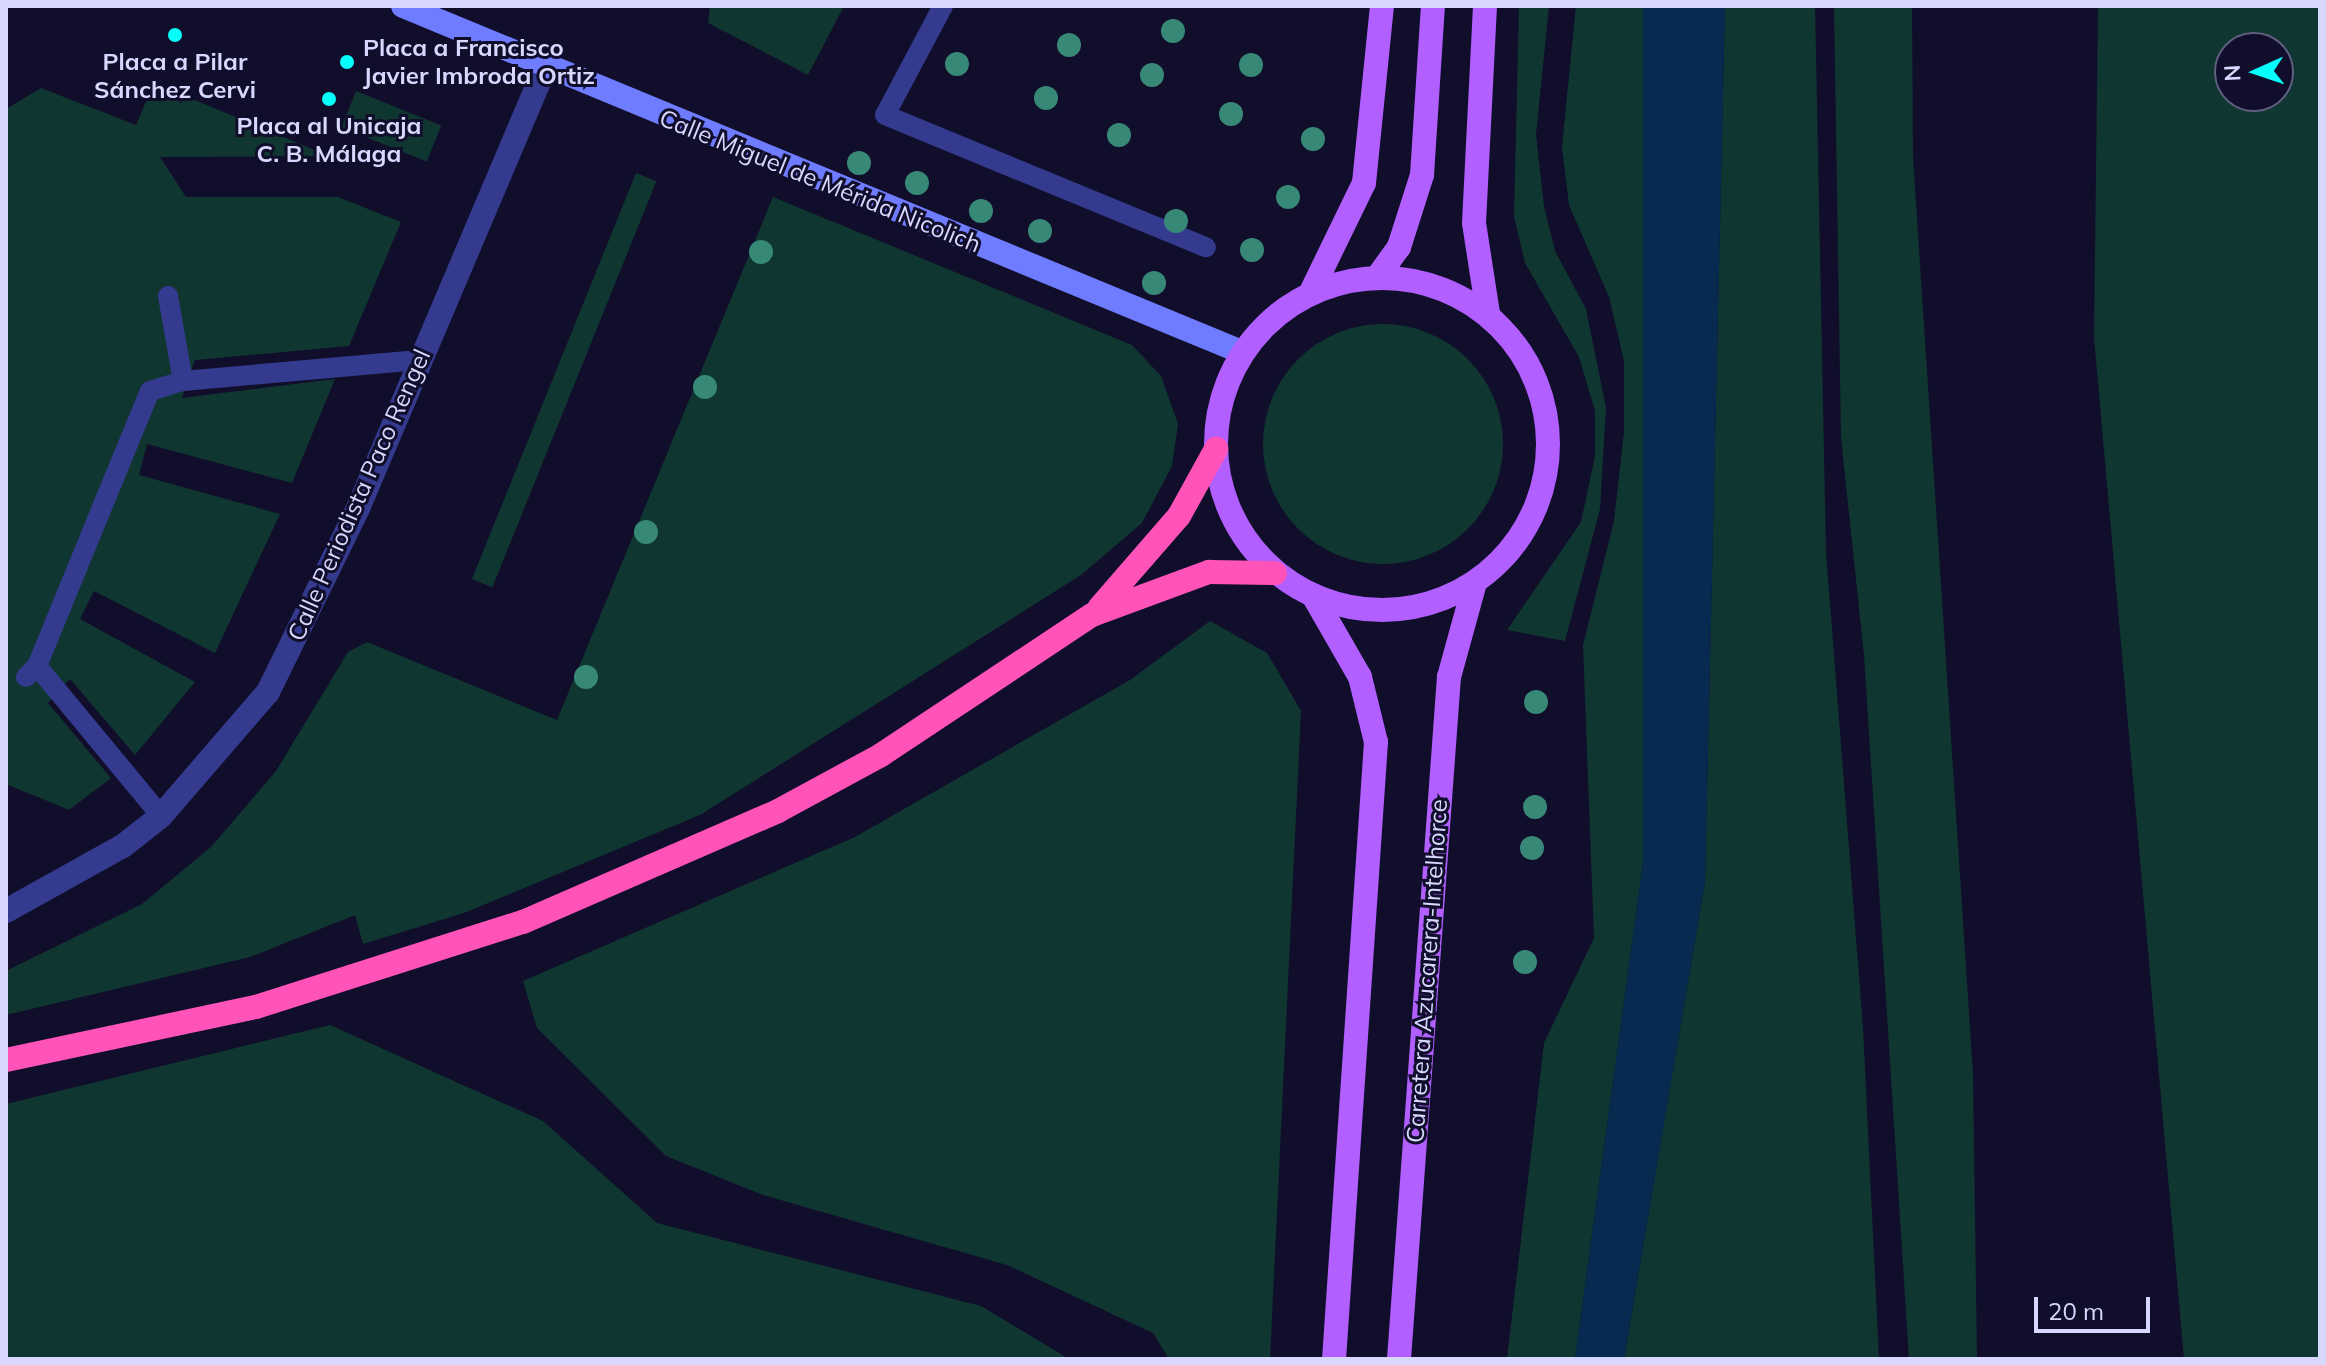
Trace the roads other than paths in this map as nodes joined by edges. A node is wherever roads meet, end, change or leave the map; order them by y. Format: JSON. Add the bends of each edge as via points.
{"nodes":[{"id":1,"x":403,"y":6,"type":"edge"},
{"id":2,"x":943,"y":6,"type":"edge"},
{"id":3,"x":1382,"y":6,"type":"edge"},
{"id":4,"x":1433,"y":6,"type":"edge"},
{"id":5,"x":1485,"y":6,"type":"edge"},
{"id":6,"x":545,"y":67,"type":"junction"},
{"id":7,"x":1206,"y":247,"type":"dead end"},
{"id":8,"x":1378,"y":276,"type":"junction"},
{"id":9,"x":1311,"y":292,"type":"junction"},
{"id":10,"x":168,"y":296,"type":"dead end"},
{"id":11,"x":1488,"y":313,"type":"junction"},
{"id":12,"x":1239,"y":351,"type":"junction"},
{"id":13,"x":419,"y":360,"type":"junction"},
{"id":14,"x":183,"y":381,"type":"junction"},
{"id":15,"x":1216,"y":449,"type":"junction"},
{"id":16,"x":1275,"y":573,"type":"junction"},
{"id":17,"x":1474,"y":586,"type":"junction"},
{"id":18,"x":1314,"y":597,"type":"junction"},
{"id":19,"x":1092,"y":615,"type":"junction"},
{"id":20,"x":161,"y":816,"type":"junction"},
{"id":21,"x":6,"y":911,"type":"edge"},
{"id":22,"x":6,"y":1060,"type":"edge"},
{"id":23,"x":1334,"y":1359,"type":"edge"},
{"id":24,"x":1399,"y":1359,"type":"edge"}],
"edges":[{"from":1,"to":6,"type":"street","name":"Calle Miguel de Mérida Nicolich"},
{"from":2,"to":7,"type":"lane","via":[[885,115]]},
{"from":3,"to":9,"type":"main road","via":[[1364,183]]},
{"from":4,"to":8,"type":"main road","via":[[1422,175],[1399,247]]},
{"from":5,"to":11,"type":"main road","via":[[1474,223]]},
{"from":6,"to":12,"type":"street","name":"Calle Miguel de Mérida Nicolich"},
{"from":6,"to":13,"type":"street","name":"Calle Periodista Paco Rengel"},
{"from":8,"to":9,"type":"main road"},
{"from":8,"to":11,"type":"main road","via":[[1437,284]]},
{"from":9,"to":12,"type":"main road"},
{"from":10,"to":14,"type":"lane"},
{"from":11,"to":17,"type":"main road","via":[[1537,376],[1551,454],[1528,529]]},
{"from":12,"to":15,"type":"main road","via":[[1220,397]]},
{"from":13,"to":14,"type":"lane"},
{"from":13,"to":20,"type":"street","name":"Calle Periodista Paco Rengel","via":[[325,583],[268,692]]},
{"from":14,"to":20,"type":"lane","via":[[150,391],[31,671]]},
{"from":15,"to":16,"type":"main road","via":[[1233,517]]},
{"from":15,"to":19,"type":"highway","via":[[1179,516]]},
{"from":16,"to":18,"type":"main road"},
{"from":16,"to":19,"type":"highway","via":[[1209,572]]},
{"from":17,"to":18,"type":"main road","via":[[1423,607],[1368,611]]},
{"from":17,"to":24,"type":"main road","name":"Carretera Azucarera-Intelhorce","via":[[1449,677]]},
{"from":18,"to":23,"type":"main road","via":[[1360,677],[1376,742]]},
{"from":19,"to":22,"type":"highway","via":[[881,755],[653,869],[391,967],[256,1007]]},
{"from":20,"to":21,"type":"street","name":"Calle Periodista Paco Rengel","via":[[123,846]]}]}
